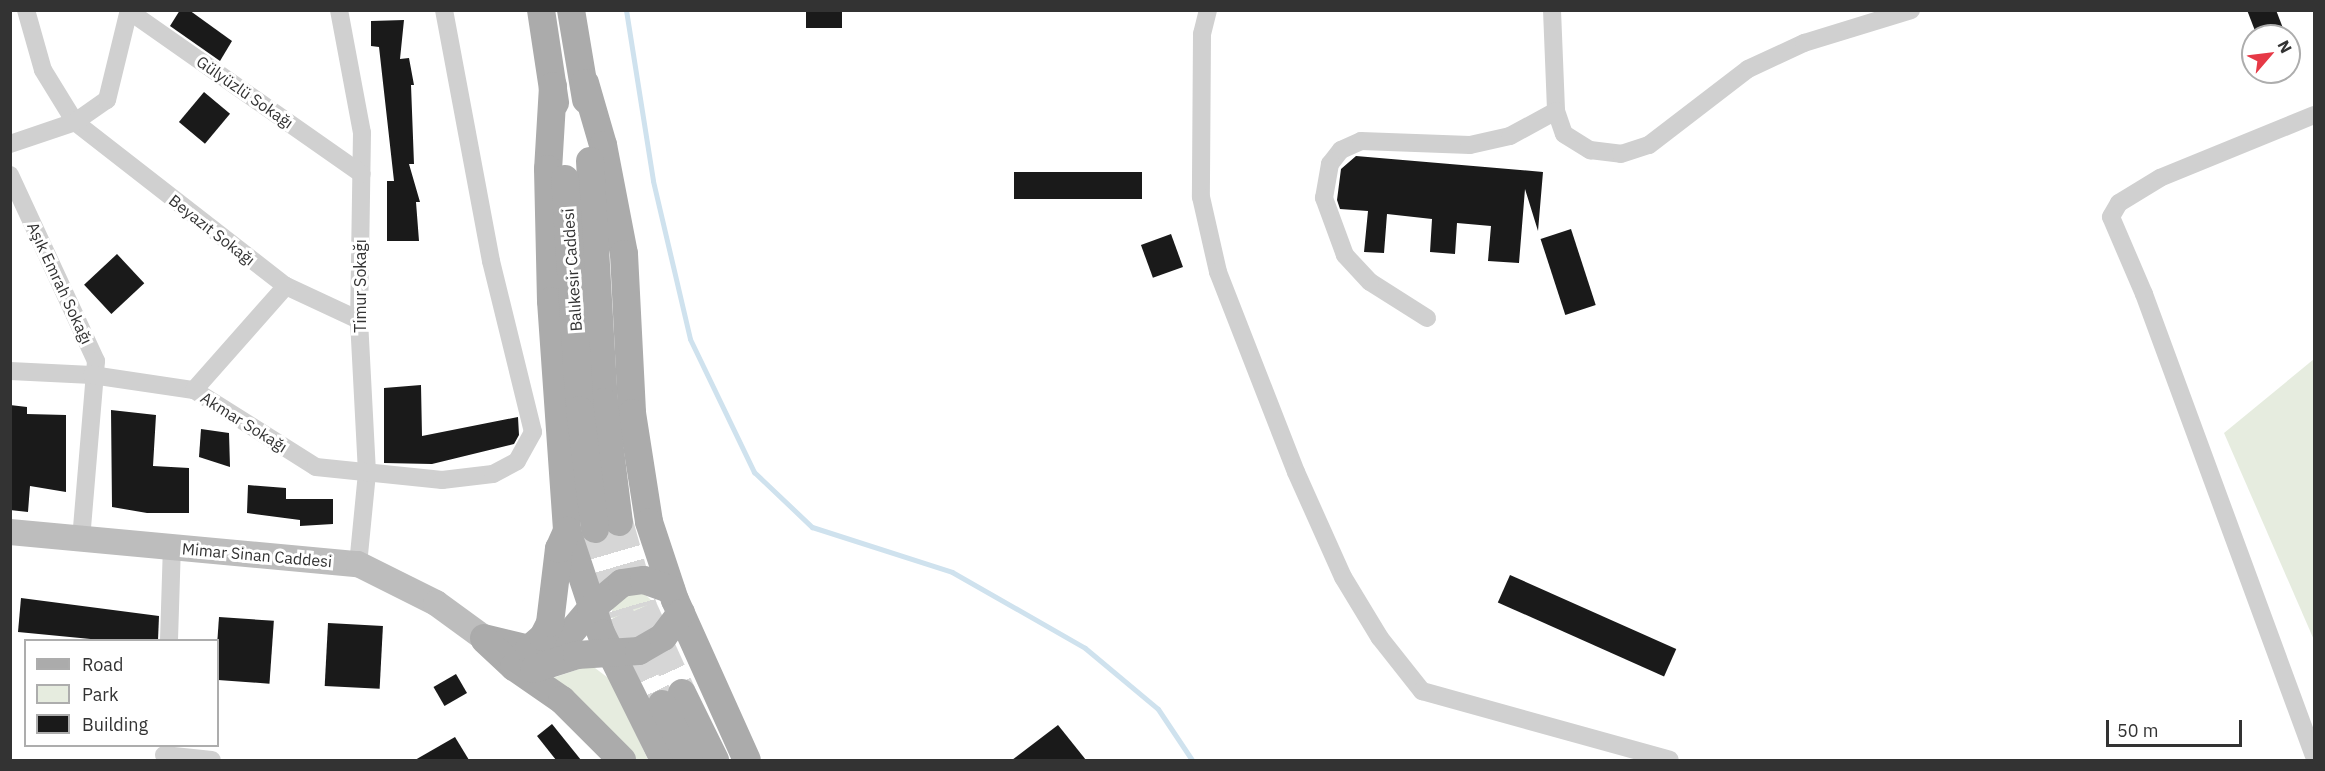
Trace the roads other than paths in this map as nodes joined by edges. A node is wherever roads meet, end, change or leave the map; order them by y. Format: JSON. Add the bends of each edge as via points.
{"nodes":[{"id":1,"x":26,"y":10,"type":"edge"},
{"id":2,"x":339,"y":10,"type":"edge"},
{"id":3,"x":444,"y":10,"type":"edge"},
{"id":4,"x":541,"y":10,"type":"edge"},
{"id":5,"x":571,"y":10,"type":"edge"},
{"id":6,"x":1208,"y":10,"type":"edge"},
{"id":7,"x":1552,"y":10,"type":"edge"},
{"id":8,"x":1911,"y":10,"type":"edge"},
{"id":9,"x":129,"y":11,"type":"edge"},
{"id":10,"x":585,"y":83,"type":"junction"},
{"id":11,"x":553,"y":86,"type":"junction"},
{"id":12,"x":1556,"y":111,"type":"junction"},
{"id":13,"x":2314,"y":115,"type":"edge"},
{"id":14,"x":75,"y":122,"type":"junction"},
{"id":15,"x":10,"y":144,"type":"edge"},
{"id":16,"x":362,"y":174,"type":"junction"},
{"id":17,"x":10,"y":175,"type":"edge"},
{"id":18,"x":286,"y":286,"type":"junction"},
{"id":19,"x":1427,"y":318,"type":"dead end"},
{"id":20,"x":358,"y":320,"type":"junction"},
{"id":21,"x":10,"y":372,"type":"edge"},
{"id":22,"x":92,"y":375,"type":"junction"},
{"id":23,"x":194,"y":390,"type":"junction"},
{"id":24,"x":367,"y":473,"type":"junction"},
{"id":25,"x":567,"y":531,"type":"junction"},
{"id":26,"x":10,"y":532,"type":"edge"},
{"id":27,"x":81,"y":538,"type":"junction"},
{"id":28,"x":172,"y":547,"type":"junction"},
{"id":29,"x":358,"y":564,"type":"junction"},
{"id":30,"x":676,"y":601,"type":"junction"},
{"id":31,"x":591,"y":609,"type":"junction"},
{"id":32,"x":484,"y":638,"type":"joint"},
{"id":33,"x":169,"y":639,"type":"edge"},
{"id":34,"x":610,"y":653,"type":"junction"},
{"id":35,"x":522,"y":658,"type":"junction"},
{"id":36,"x":164,"y":754,"type":"edge"},
{"id":37,"x":2314,"y":756,"type":"edge"},
{"id":38,"x":212,"y":760,"type":"edge"},
{"id":39,"x":622,"y":760,"type":"edge"},
{"id":40,"x":664,"y":760,"type":"edge"},
{"id":41,"x":689,"y":760,"type":"edge"},
{"id":42,"x":715,"y":760,"type":"edge"},
{"id":43,"x":747,"y":760,"type":"edge"},
{"id":44,"x":1670,"y":760,"type":"edge"}],
"edges":[{"from":1,"to":14,"type":"street","via":[[43,70]]},
{"from":2,"to":16,"type":"street","name":"Timur Sokağı","via":[[362,133]]},
{"from":3,"to":24,"type":"street","name":"Akmar Sokağı","via":[[491,261],[533,432],[517,461],[493,474],[442,480]]},
{"from":4,"to":11,"type":"main road","name":"Balıkesir Caddesi"},
{"from":5,"to":10,"type":"main road","name":"Balıkesir Caddesi"},
{"from":6,"to":44,"type":"street","via":[[1201,70],[1201,197],[1218,272],[1296,472],[1343,577],[1380,638],[1422,691]]},
{"from":7,"to":12,"type":"street"},
{"from":8,"to":12,"type":"street","via":[[1804,43],[1748,69],[1650,145],[1621,154],[1590,150],[1564,134]]},
{"from":9,"to":14,"type":"street","via":[[107,100]]},
{"from":9,"to":16,"type":"street","name":"Gülyüzlü Sokağı"},
{"from":10,"to":11,"type":"main road","name":"Balıkesir Caddesi","via":[[604,402],[607,526],[580,410],[569,215]]},
{"from":10,"to":30,"type":"main road","via":[[603,145],[624,254],[632,413],[644,497]]},
{"from":11,"to":25,"type":"main road","via":[[548,169],[551,302]]},
{"from":12,"to":19,"type":"street","via":[[1510,136],[1470,145],[1361,141],[1341,150],[1330,164],[1324,198],[1345,255],[1370,282]]},
{"from":13,"to":37,"type":"street","via":[[2160,178],[2119,203],[2111,216],[2144,294]]},
{"from":14,"to":15,"type":"street"},
{"from":14,"to":18,"type":"street","name":"Beyazıt Sokağı"},
{"from":16,"to":20,"type":"street","name":"Timur Sokağı"},
{"from":17,"to":22,"type":"street","name":"Aşık Emrah Sokağı","via":[[96,362]]},
{"from":18,"to":20,"type":"street","name":"Beyazıt Sokağı"},
{"from":18,"to":23,"type":"street"},
{"from":20,"to":24,"type":"street","name":"Timur Sokağı"},
{"from":21,"to":22,"type":"street","name":"Akmar Sokağı"},
{"from":22,"to":23,"type":"street","name":"Akmar Sokağı"},
{"from":22,"to":27,"type":"street","name":"Aşık Emrah Sokağı"},
{"from":23,"to":24,"type":"street","name":"Akmar Sokağı","via":[[316,467]]},
{"from":24,"to":29,"type":"street","name":"Timur Sokağı"},
{"from":25,"to":31,"type":"main road"},
{"from":25,"to":35,"type":"main road","via":[[560,549],[550,623],[543,637]]},
{"from":26,"to":27,"type":"main road","name":"Mimar Sinan Caddesi"},
{"from":27,"to":28,"type":"main road","name":"Mimar Sinan Caddesi"},
{"from":28,"to":29,"type":"main road","name":"Mimar Sinan Caddesi"},
{"from":28,"to":33,"type":"street"},
{"from":29,"to":32,"type":"main road","name":"Mimar Sinan Caddesi","via":[[436,603]]},
{"from":30,"to":31,"type":"main road","via":[[654,582],[631,580],[609,592]]},
{"from":30,"to":34,"type":"main road","via":[[663,637],[627,653]]},
{"from":30,"to":43,"type":"main road"},
{"from":31,"to":34,"type":"main road"},
{"from":31,"to":35,"type":"main road","via":[[568,636]]},
{"from":32,"to":35,"type":"main road"},
{"from":34,"to":35,"type":"main road","via":[[563,658],[535,669]]},
{"from":34,"to":40,"type":"main road"},
{"from":35,"to":39,"type":"main road"},
{"from":36,"to":38,"type":"street"},
{"from":41,"to":42,"type":"main road","via":[[672,699]]}]}
